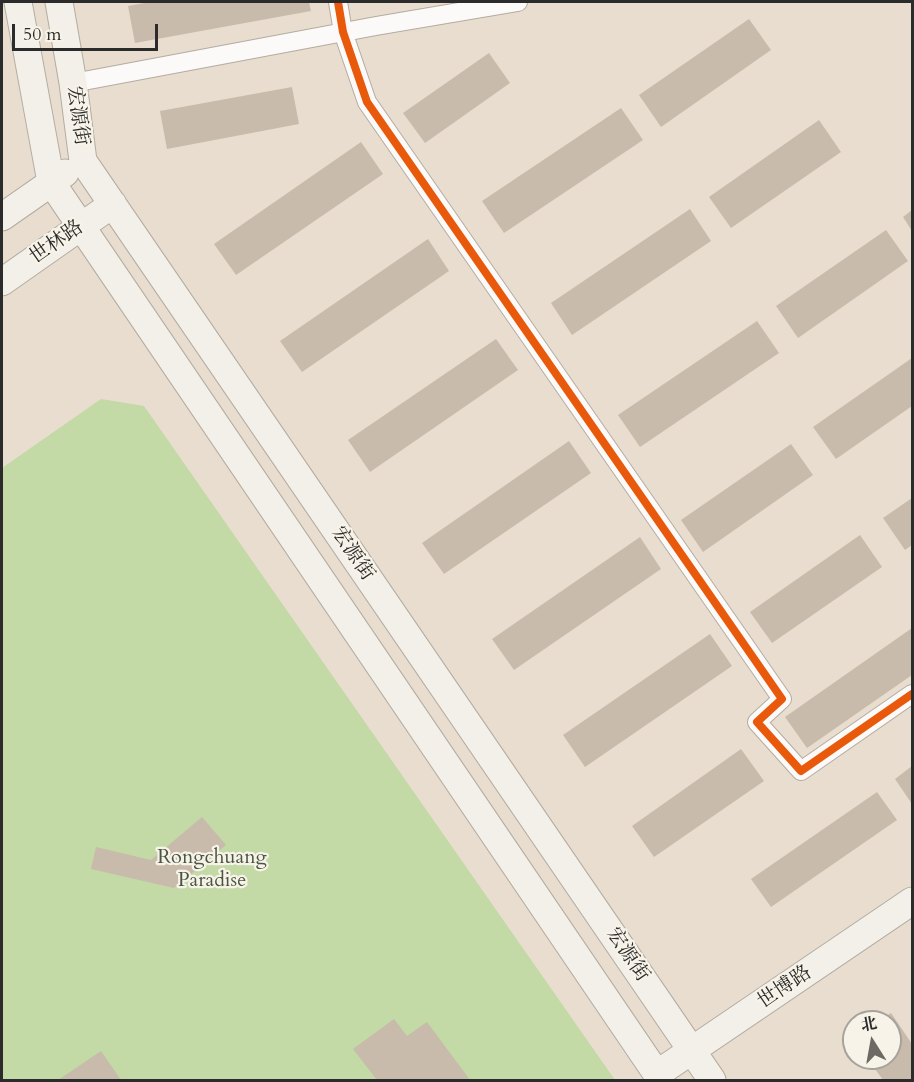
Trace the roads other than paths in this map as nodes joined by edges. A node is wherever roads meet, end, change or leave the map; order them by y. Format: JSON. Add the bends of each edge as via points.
{"nodes":[{"id":1,"x":18,"y":2,"type":"edge"},
{"id":2,"x":59,"y":2,"type":"edge"},
{"id":3,"x":338,"y":2,"type":"edge"},
{"id":4,"x":518,"y":2,"type":"edge"},
{"id":5,"x":343,"y":32,"type":"junction"},
{"id":6,"x":73,"y":83,"type":"junction"},
{"id":7,"x":83,"y":161,"type":"junction"},
{"id":8,"x":51,"y":182,"type":"junction"},
{"id":9,"x":113,"y":204,"type":"junction"},
{"id":10,"x":2,"y":217,"type":"edge"},
{"id":11,"x":81,"y":227,"type":"junction"},
{"id":12,"x":2,"y":282,"type":"edge"},
{"id":13,"x":912,"y":693,"type":"edge"},
{"id":14,"x":912,"y":901,"type":"edge"},
{"id":15,"x":912,"y":921,"type":"edge"},
{"id":16,"x":684,"y":1072,"type":"edge"}],
"edges":[{"from":1,"to":8,"type":"main road","name":"宏源街"},
{"from":2,"to":6,"type":"main road","name":"宏源街"},
{"from":3,"to":5,"type":"street"},
{"from":4,"to":5,"type":"street"},
{"from":5,"to":6,"type":"street"},
{"from":5,"to":13,"type":"street","via":[[367,102],[782,699],[757,722],[801,771]]},
{"from":6,"to":7,"type":"main road","name":"宏源街"},
{"from":7,"to":8,"type":"main road"},
{"from":7,"to":9,"type":"main road","name":"宏源街"},
{"from":8,"to":10,"type":"main road"},
{"from":8,"to":11,"type":"main road","name":"宏源街"},
{"from":9,"to":11,"type":"main road","name":"世林路"},
{"from":9,"to":16,"type":"main road","name":"宏源街"},
{"from":11,"to":12,"type":"main road","name":"世林路"},
{"from":11,"to":16,"type":"main road","name":"宏源街"},
{"from":14,"to":16,"type":"main road","name":"世博路"},
{"from":15,"to":16,"type":"main road","name":"世博路"}]}
